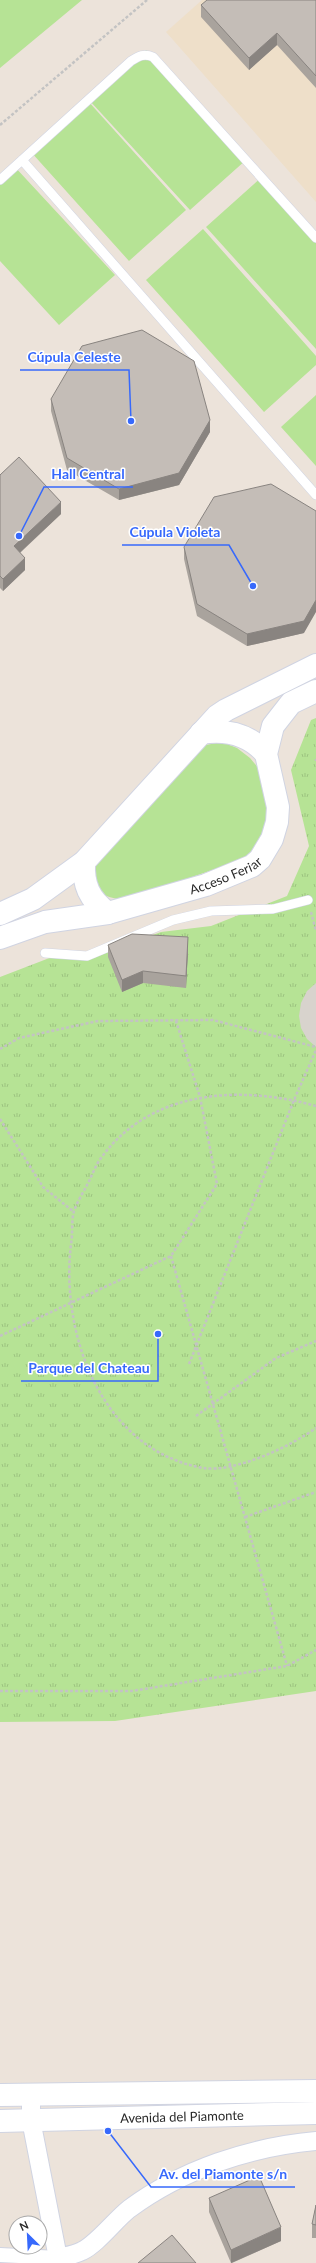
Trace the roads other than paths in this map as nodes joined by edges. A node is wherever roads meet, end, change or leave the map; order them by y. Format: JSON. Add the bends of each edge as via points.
{"nodes":[{"id":1,"x":22,"y":160,"type":"junction"},
{"id":2,"x":0,"y":180,"type":"edge"},
{"id":3,"x":316,"y":238,"type":"edge"},
{"id":4,"x":316,"y":495,"type":"edge"},
{"id":5,"x":316,"y":665,"type":"edge"},
{"id":6,"x":316,"y":691,"type":"edge"},
{"id":7,"x":201,"y":733,"type":"junction"},
{"id":8,"x":266,"y":754,"type":"junction"},
{"id":9,"x":84,"y":862,"type":"junction"},
{"id":10,"x":308,"y":900,"type":"dead end"},
{"id":11,"x":108,"y":913,"type":"junction"},
{"id":12,"x":0,"y":914,"type":"edge"},
{"id":13,"x":0,"y":938,"type":"edge"},
{"id":14,"x":45,"y":953,"type":"dead end"},
{"id":15,"x":316,"y":2091,"type":"edge"},
{"id":16,"x":0,"y":2095,"type":"edge"},
{"id":17,"x":31,"y":2095,"type":"junction"},
{"id":18,"x":316,"y":2113,"type":"edge"},
{"id":19,"x":31,"y":2120,"type":"junction"},
{"id":20,"x":0,"y":2121,"type":"edge"},
{"id":21,"x":316,"y":2141,"type":"edge"},
{"id":22,"x":0,"y":2255,"type":"edge"},
{"id":23,"x":59,"y":2260,"type":"edge"}],
"edges":[{"from":1,"to":2,"type":"lane"},
{"from":1,"to":3,"type":"lane","via":[[131,61],[140,55],[147,55],[153,57]]},
{"from":1,"to":4,"type":"lane"},
{"from":5,"to":7,"type":"main road","via":[[226,710]]},
{"from":6,"to":8,"type":"main road","name":"Acceso Feriar","via":[[291,703],[282,713],[273,726]]},
{"from":7,"to":8,"type":"main road","via":[[227,731],[244,736]]},
{"from":7,"to":9,"type":"main road"},
{"from":8,"to":11,"type":"main road","name":"Acceso Feriar","via":[[278,807],[272,839],[260,859],[252,866],[206,885]]},
{"from":9,"to":11,"type":"main road","via":[[85,884],[89,894],[95,904]]},
{"from":9,"to":12,"type":"main road","via":[[33,899]]},
{"from":10,"to":14,"type":"lane","via":[[273,909],[211,911],[173,920],[87,956]]},
{"from":11,"to":13,"type":"main road","name":"Acceso Feriar","via":[[45,922]]},
{"from":15,"to":17,"type":"main road","name":"Avenida del Piamonte"},
{"from":16,"to":17,"type":"main road","name":"Avenida del Piamonte"},
{"from":17,"to":19,"type":"street"},
{"from":18,"to":19,"type":"main road","name":"Avenida del Piamonte"},
{"from":19,"to":20,"type":"main road","name":"Avenida del Piamonte"},
{"from":19,"to":23,"type":"street"},
{"from":21,"to":23,"type":"street","via":[[276,2145],[198,2169],[129,2209],[83,2251]]},
{"from":22,"to":23,"type":"street"}]}
